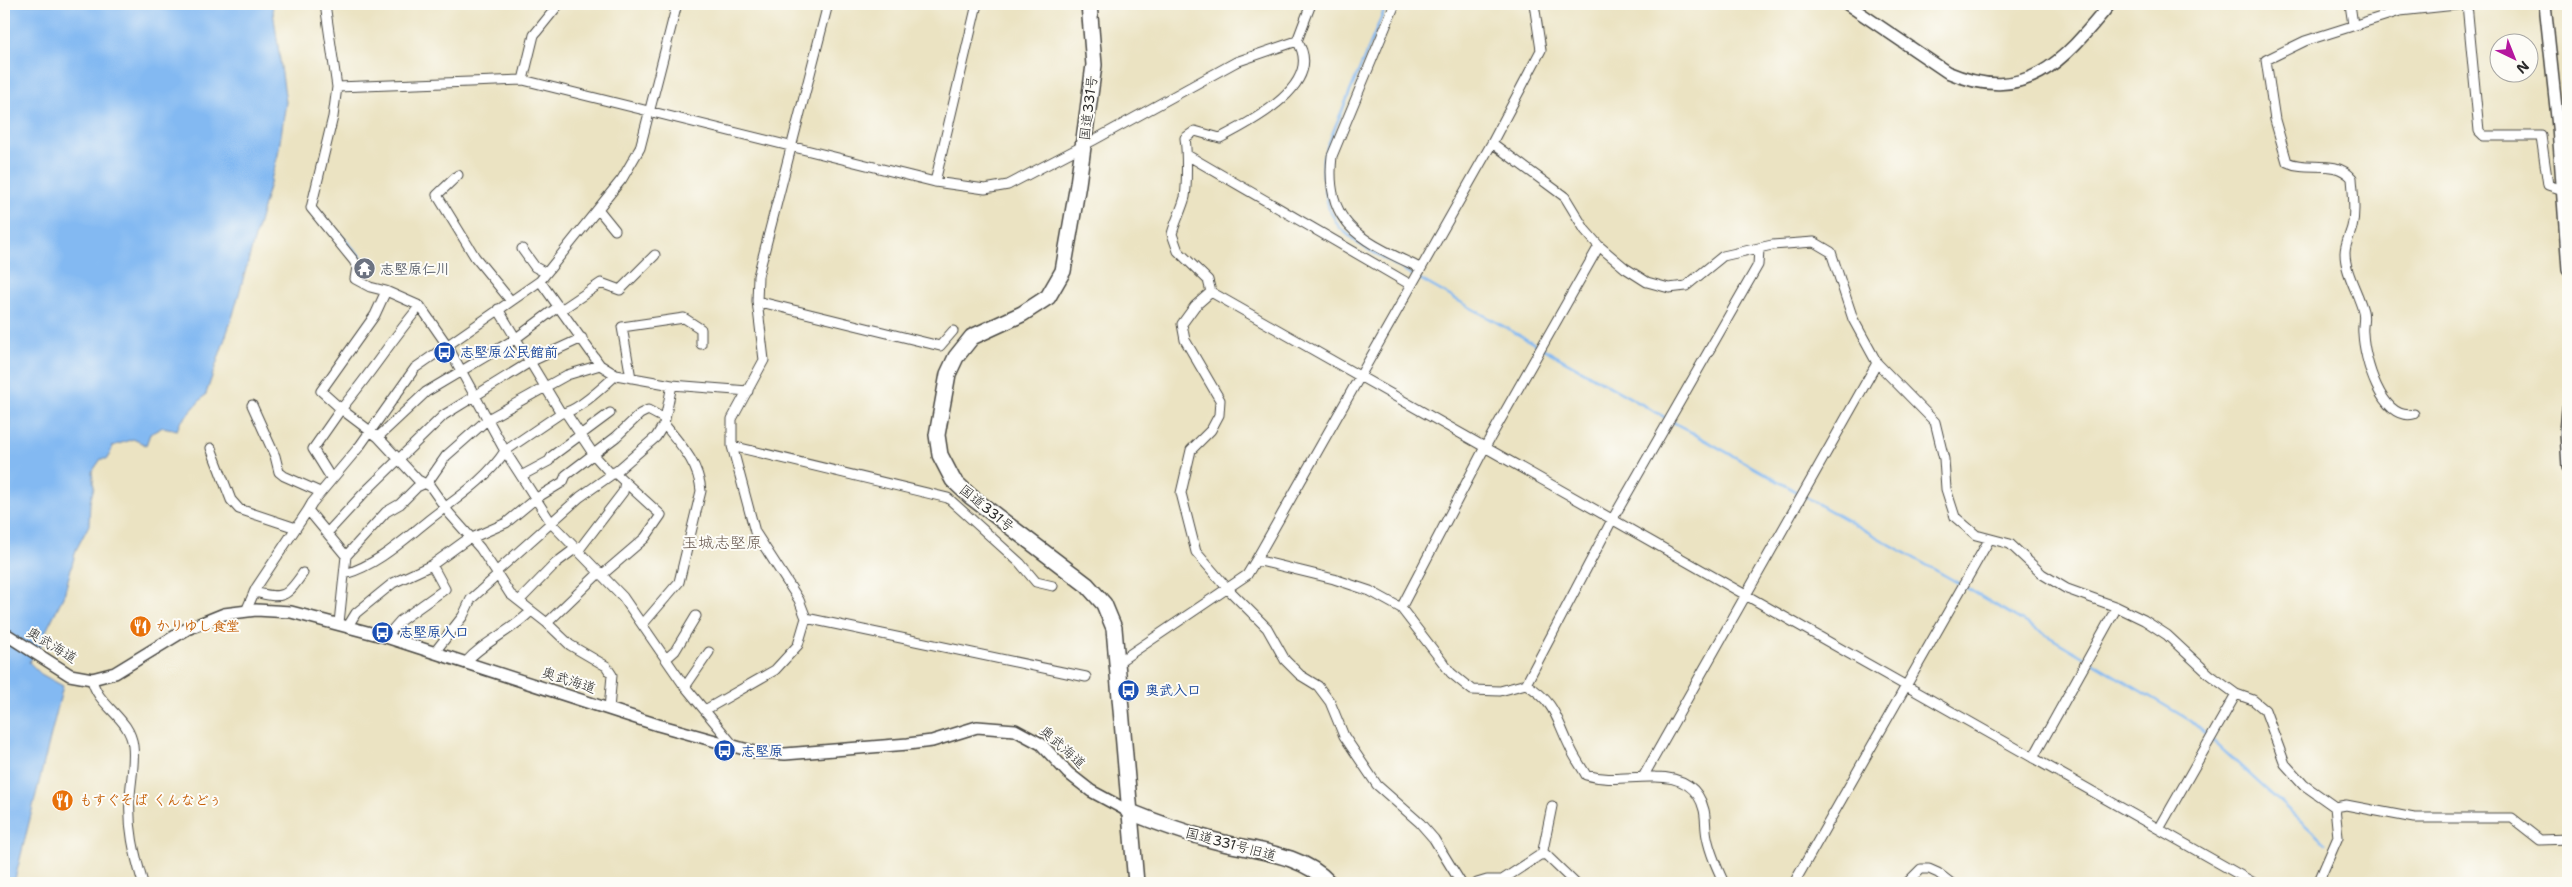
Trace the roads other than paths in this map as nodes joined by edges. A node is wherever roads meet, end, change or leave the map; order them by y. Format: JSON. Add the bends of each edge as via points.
{"nodes":[{"id":1,"x":325,"y":4,"type":"edge"},
{"id":2,"x":559,"y":4,"type":"edge"},
{"id":3,"x":677,"y":4,"type":"edge"},
{"id":4,"x":828,"y":4,"type":"edge"},
{"id":5,"x":977,"y":4,"type":"edge"},
{"id":6,"x":1089,"y":4,"type":"edge"},
{"id":7,"x":1311,"y":4,"type":"edge"},
{"id":8,"x":1395,"y":4,"type":"edge"},
{"id":9,"x":1534,"y":4,"type":"edge"},
{"id":10,"x":1847,"y":4,"type":"edge"},
{"id":11,"x":2110,"y":4,"type":"edge"},
{"id":12,"x":2350,"y":4,"type":"edge"},
{"id":13,"x":2466,"y":4,"type":"edge"},
{"id":14,"x":2546,"y":4,"type":"edge"},
{"id":15,"x":2353,"y":24,"type":"junction"},
{"id":16,"x":1297,"y":41,"type":"junction"},
{"id":17,"x":523,"y":80,"type":"junction"},
{"id":18,"x":337,"y":87,"type":"junction"},
{"id":19,"x":650,"y":110,"type":"junction"},
{"id":20,"x":2563,"y":127,"type":"edge"},
{"id":21,"x":1492,"y":143,"type":"junction"},
{"id":22,"x":791,"y":146,"type":"junction"},
{"id":23,"x":1083,"y":146,"type":"junction"},
{"id":24,"x":1187,"y":154,"type":"junction"},
{"id":25,"x":458,"y":175,"type":"dead end"},
{"id":26,"x":935,"y":182,"type":"junction"},
{"id":27,"x":2563,"y":190,"type":"junction"},
{"id":28,"x":598,"y":209,"type":"junction"},
{"id":29,"x":615,"y":230,"type":"dead end"},
{"id":30,"x":1599,"y":246,"type":"junction"},
{"id":31,"x":522,"y":249,"type":"dead end"},
{"id":32,"x":1758,"y":249,"type":"junction"},
{"id":33,"x":656,"y":255,"type":"dead end"},
{"id":34,"x":2568,"y":269,"type":"edge"},
{"id":35,"x":1419,"y":270,"type":"junction"},
{"id":36,"x":546,"y":273,"type":"junction"},
{"id":37,"x":540,"y":281,"type":"junction"},
{"id":38,"x":1412,"y":283,"type":"junction"},
{"id":39,"x":386,"y":291,"type":"junction"},
{"id":40,"x":1211,"y":292,"type":"junction"},
{"id":41,"x":511,"y":301,"type":"junction"},
{"id":42,"x":757,"y":301,"type":"junction"},
{"id":43,"x":420,"y":306,"type":"junction"},
{"id":44,"x":560,"y":308,"type":"junction"},
{"id":45,"x":498,"y":309,"type":"junction"},
{"id":46,"x":953,"y":331,"type":"dead end"},
{"id":47,"x":582,"y":338,"type":"junction"},
{"id":48,"x":515,"y":339,"type":"junction"},
{"id":49,"x":701,"y":344,"type":"dead end"},
{"id":50,"x":447,"y":345,"type":"junction"},
{"id":51,"x":530,"y":362,"type":"junction"},
{"id":52,"x":1877,"y":363,"type":"junction"},
{"id":53,"x":600,"y":365,"type":"junction"},
{"id":54,"x":461,"y":371,"type":"junction"},
{"id":55,"x":616,"y":375,"type":"junction"},
{"id":56,"x":1359,"y":376,"type":"junction"},
{"id":57,"x":632,"y":378,"type":"junction"},
{"id":58,"x":672,"y":385,"type":"junction"},
{"id":59,"x":545,"y":386,"type":"junction"},
{"id":60,"x":748,"y":391,"type":"junction"},
{"id":61,"x":475,"y":395,"type":"junction"},
{"id":62,"x":252,"y":405,"type":"dead end"},
{"id":63,"x":341,"y":409,"type":"junction"},
{"id":64,"x":2568,"y":409,"type":"edge"},
{"id":65,"x":610,"y":412,"type":"dead end"},
{"id":66,"x":564,"y":413,"type":"junction"},
{"id":67,"x":2414,"y":414,"type":"dead end"},
{"id":68,"x":488,"y":419,"type":"junction"},
{"id":69,"x":665,"y":421,"type":"junction"},
{"id":70,"x":579,"y":434,"type":"junction"},
{"id":71,"x":374,"y":435,"type":"junction"},
{"id":72,"x":732,"y":446,"type":"junction"},
{"id":73,"x":1485,"y":447,"type":"junction"},
{"id":74,"x":211,"y":448,"type":"dead end"},
{"id":75,"x":505,"y":452,"type":"junction"},
{"id":76,"x":594,"y":455,"type":"junction"},
{"id":77,"x":397,"y":460,"type":"junction"},
{"id":78,"x":2568,"y":467,"type":"edge"},
{"id":79,"x":612,"y":473,"type":"junction"},
{"id":80,"x":520,"y":476,"type":"junction"},
{"id":81,"x":332,"y":478,"type":"junction"},
{"id":82,"x":625,"y":482,"type":"junction"},
{"id":83,"x":423,"y":483,"type":"junction"},
{"id":84,"x":320,"y":492,"type":"junction"},
{"id":85,"x":535,"y":499,"type":"junction"},
{"id":86,"x":446,"y":507,"type":"junction"},
{"id":87,"x":308,"y":510,"type":"junction"},
{"id":88,"x":1612,"y":520,"type":"junction"},
{"id":89,"x":552,"y":524,"type":"junction"},
{"id":90,"x":296,"y":528,"type":"junction"},
{"id":91,"x":328,"y":532,"type":"junction"},
{"id":92,"x":471,"y":538,"type":"junction"},
{"id":93,"x":1989,"y":540,"type":"junction"},
{"id":94,"x":577,"y":550,"type":"junction"},
{"id":95,"x":346,"y":556,"type":"junction"},
{"id":96,"x":1256,"y":560,"type":"junction"},
{"id":97,"x":432,"y":565,"type":"junction"},
{"id":98,"x":303,"y":573,"type":"dead end"},
{"id":99,"x":602,"y":573,"type":"junction"},
{"id":100,"x":345,"y":574,"type":"junction"},
{"id":101,"x":497,"y":574,"type":"junction"},
{"id":102,"x":1053,"y":586,"type":"dead end"},
{"id":103,"x":1228,"y":589,"type":"junction"},
{"id":104,"x":254,"y":592,"type":"junction"},
{"id":105,"x":1745,"y":594,"type":"junction"},
{"id":106,"x":520,"y":600,"type":"junction"},
{"id":107,"x":2117,"y":607,"type":"junction"},
{"id":108,"x":1401,"y":608,"type":"junction"},
{"id":109,"x":246,"y":611,"type":"junction"},
{"id":110,"x":531,"y":611,"type":"junction"},
{"id":111,"x":696,"y":616,"type":"dead end"},
{"id":112,"x":806,"y":618,"type":"junction"},
{"id":113,"x":547,"y":623,"type":"junction"},
{"id":114,"x":643,"y":624,"type":"junction"},
{"id":115,"x":343,"y":625,"type":"junction"},
{"id":116,"x":4,"y":633,"type":"edge"},
{"id":117,"x":386,"y":637,"type":"junction"},
{"id":118,"x":434,"y":652,"type":"junction"},
{"id":119,"x":709,"y":652,"type":"dead end"},
{"id":120,"x":666,"y":659,"type":"junction"},
{"id":121,"x":464,"y":662,"type":"junction"},
{"id":122,"x":1117,"y":663,"type":"junction"},
{"id":123,"x":1086,"y":677,"type":"dead end"},
{"id":124,"x":92,"y":679,"type":"junction"},
{"id":125,"x":1526,"y":684,"type":"junction"},
{"id":126,"x":1906,"y":686,"type":"junction"},
{"id":127,"x":685,"y":687,"type":"junction"},
{"id":128,"x":2236,"y":694,"type":"junction"},
{"id":129,"x":609,"y":709,"type":"junction"},
{"id":130,"x":705,"y":710,"type":"junction"},
{"id":131,"x":734,"y":746,"type":"junction"},
{"id":132,"x":2034,"y":758,"type":"junction"},
{"id":133,"x":1644,"y":777,"type":"junction"},
{"id":134,"x":1552,"y":806,"type":"dead end"},
{"id":135,"x":2335,"y":807,"type":"junction"},
{"id":136,"x":1128,"y":811,"type":"junction"},
{"id":137,"x":2159,"y":829,"type":"junction"},
{"id":138,"x":2568,"y":839,"type":"edge"},
{"id":139,"x":1542,"y":854,"type":"junction"},
{"id":140,"x":143,"y":883,"type":"edge"},
{"id":141,"x":1136,"y":883,"type":"edge"},
{"id":142,"x":1329,"y":883,"type":"edge"},
{"id":143,"x":1461,"y":883,"type":"edge"},
{"id":144,"x":1477,"y":883,"type":"edge"},
{"id":145,"x":1575,"y":883,"type":"edge"},
{"id":146,"x":1724,"y":883,"type":"edge"},
{"id":147,"x":1794,"y":883,"type":"edge"},
{"id":148,"x":1907,"y":883,"type":"edge"},
{"id":149,"x":1951,"y":883,"type":"edge"},
{"id":150,"x":2254,"y":883,"type":"edge"},
{"id":151,"x":2318,"y":883,"type":"edge"}],
"edges":[{"from":1,"to":18,"type":"street"},
{"from":2,"to":17,"type":"street","via":[[534,35]]},
{"from":3,"to":19,"type":"street"},
{"from":4,"to":22,"type":"street"},
{"from":5,"to":26,"type":"street"},
{"from":6,"to":23,"type":"highway","name":"国道331号","via":[[1094,65]]},
{"from":7,"to":16,"type":"street"},
{"from":8,"to":35,"type":"street","via":[[1332,156],[1330,180],[1333,199],[1344,220],[1374,246]]},
{"from":9,"to":21,"type":"street","via":[[1541,50]]},
{"from":10,"to":11,"type":"street","via":[[1947,72],[1995,84],[2026,79],[2059,61]]},
{"from":12,"to":15,"type":"street"},
{"from":13,"to":15,"type":"street","via":[[2400,11]]},
{"from":13,"to":27,"type":"street","via":[[2479,132],[2484,136],[2541,136],[2548,185]]},
{"from":14,"to":20,"type":"street"},
{"from":15,"to":67,"type":"street","via":[[2266,60],[2275,120],[2287,162],[2329,166],[2346,171],[2352,178],[2352,226],[2345,252],[2363,311],[2365,353],[2381,397],[2397,413],[2405,416]]},
{"from":16,"to":23,"type":"street","via":[[1236,62]]},
{"from":16,"to":24,"type":"street","via":[[1302,49],[1303,74],[1288,92],[1260,118],[1220,138],[1194,131],[1185,138]]},
{"from":17,"to":18,"type":"street"},
{"from":17,"to":19,"type":"street"},
{"from":18,"to":39,"type":"street","via":[[311,208],[354,261],[356,279],[370,288]]},
{"from":19,"to":22,"type":"street"},
{"from":19,"to":28,"type":"street","via":[[640,148]]},
{"from":20,"to":27,"type":"street"},
{"from":21,"to":30,"type":"street","via":[[1565,197]]},
{"from":21,"to":35,"type":"street"},
{"from":22,"to":26,"type":"street"},
{"from":22,"to":42,"type":"street","via":[[758,276]]},
{"from":23,"to":26,"type":"street","via":[[1008,184],[985,189]]},
{"from":23,"to":122,"type":"highway","name":"国道331号","via":[[1063,271],[1057,283],[1048,297],[1036,306],[972,338],[956,357],[948,374],[938,434],[940,455],[948,474],[961,488],[1095,592],[1114,628]]},
{"from":24,"to":38,"type":"street"},
{"from":24,"to":40,"type":"street","via":[[1185,197],[1172,234],[1178,250],[1208,280]]},
{"from":25,"to":41,"type":"street","via":[[437,195],[475,257]]},
{"from":27,"to":34,"type":"street"},
{"from":28,"to":29,"type":"street"},
{"from":28,"to":36,"type":"street"},
{"from":30,"to":32,"type":"street","via":[[1647,282],[1669,288],[1686,286],[1723,256]]},
{"from":30,"to":73,"type":"street"},
{"from":31,"to":36,"type":"street","via":[[535,266]]},
{"from":32,"to":52,"type":"street","via":[[1814,242],[1831,252],[1853,320]]},
{"from":32,"to":88,"type":"street","via":[[1758,265]]},
{"from":33,"to":44,"type":"street","via":[[620,290],[600,284]]},
{"from":35,"to":38,"type":"street"},
{"from":36,"to":37,"type":"street"},
{"from":37,"to":41,"type":"street"},
{"from":37,"to":44,"type":"street"},
{"from":38,"to":56,"type":"street"},
{"from":39,"to":43,"type":"street"},
{"from":39,"to":63,"type":"street","via":[[375,315],[321,391]]},
{"from":40,"to":56,"type":"street"},
{"from":40,"to":103,"type":"street","via":[[1182,324],[1185,340],[1220,400],[1219,415],[1211,430],[1192,450],[1181,493],[1196,552]]},
{"from":41,"to":45,"type":"street"},
{"from":42,"to":46,"type":"street","via":[[940,346]]},
{"from":42,"to":60,"type":"street","via":[[764,360]]},
{"from":43,"to":50,"type":"street"},
{"from":43,"to":63,"type":"street"},
{"from":44,"to":47,"type":"street"},
{"from":44,"to":48,"type":"street"},
{"from":45,"to":48,"type":"street"},
{"from":45,"to":50,"type":"street"},
{"from":47,"to":51,"type":"street"},
{"from":47,"to":53,"type":"street"},
{"from":48,"to":51,"type":"street"},
{"from":48,"to":54,"type":"street"},
{"from":49,"to":57,"type":"street","via":[[701,329],[684,318],[622,327]]},
{"from":50,"to":54,"type":"street"},
{"from":50,"to":71,"type":"street","via":[[415,368],[392,397]]},
{"from":51,"to":59,"type":"street"},
{"from":51,"to":61,"type":"street"},
{"from":52,"to":93,"type":"street","via":[[1935,422],[1944,459],[1946,489],[1956,517],[1976,535]]},
{"from":52,"to":105,"type":"street"},
{"from":53,"to":55,"type":"street"},
{"from":53,"to":59,"type":"street"},
{"from":54,"to":61,"type":"street"},
{"from":54,"to":71,"type":"street","via":[[426,392]]},
{"from":55,"to":57,"type":"street"},
{"from":55,"to":66,"type":"street"},
{"from":56,"to":73,"type":"street"},
{"from":56,"to":96,"type":"street"},
{"from":57,"to":58,"type":"street"},
{"from":58,"to":60,"type":"street"},
{"from":58,"to":69,"type":"street"},
{"from":59,"to":66,"type":"street"},
{"from":59,"to":68,"type":"street"},
{"from":60,"to":72,"type":"street","via":[[732,420]]},
{"from":61,"to":68,"type":"street"},
{"from":61,"to":77,"type":"street","via":[[444,415]]},
{"from":62,"to":84,"type":"street","via":[[280,472]]},
{"from":63,"to":71,"type":"street"},
{"from":63,"to":81,"type":"street","via":[[313,449]]},
{"from":64,"to":78,"type":"street"},
{"from":65,"to":70,"type":"street"},
{"from":66,"to":70,"type":"street"},
{"from":66,"to":75,"type":"street"},
{"from":68,"to":75,"type":"street"},
{"from":68,"to":83,"type":"street","via":[[446,456],[428,482]]},
{"from":69,"to":76,"type":"street","via":[[648,410]]},
{"from":69,"to":79,"type":"street","via":[[656,437]]},
{"from":69,"to":114,"type":"street","via":[[689,455],[700,477],[701,491],[679,582]]},
{"from":70,"to":76,"type":"street"},
{"from":70,"to":80,"type":"street","via":[[549,461]]},
{"from":71,"to":77,"type":"street"},
{"from":71,"to":81,"type":"street"},
{"from":72,"to":102,"type":"street","via":[[948,498],[1020,563],[1036,582]]},
{"from":72,"to":112,"type":"street","via":[[755,532],[799,600]]},
{"from":73,"to":88,"type":"street"},
{"from":73,"to":108,"type":"street"},
{"from":74,"to":90,"type":"street","via":[[231,500],[239,509]]},
{"from":75,"to":80,"type":"street"},
{"from":75,"to":86,"type":"street"},
{"from":76,"to":79,"type":"street"},
{"from":76,"to":85,"type":"street","via":[[566,475],[563,482]]},
{"from":77,"to":83,"type":"street"},
{"from":77,"to":91,"type":"street"},
{"from":79,"to":82,"type":"street"},
{"from":79,"to":89,"type":"street"},
{"from":80,"to":85,"type":"street"},
{"from":81,"to":84,"type":"street"},
{"from":82,"to":94,"type":"street","via":[[623,492]]},
{"from":82,"to":99,"type":"street","via":[[660,515],[645,538]]},
{"from":83,"to":86,"type":"street","via":[[430,486]]},
{"from":83,"to":95,"type":"street","via":[[386,512]]},
{"from":84,"to":87,"type":"street"},
{"from":85,"to":89,"type":"street"},
{"from":85,"to":92,"type":"street","via":[[506,524]]},
{"from":86,"to":92,"type":"street"},
{"from":86,"to":100,"type":"street","via":[[393,549],[361,569]]},
{"from":87,"to":90,"type":"street"},
{"from":87,"to":91,"type":"street"},
{"from":88,"to":105,"type":"street"},
{"from":88,"to":125,"type":"street"},
{"from":89,"to":94,"type":"street"},
{"from":89,"to":101,"type":"street"},
{"from":90,"to":104,"type":"street"},
{"from":91,"to":95,"type":"street"},
{"from":92,"to":97,"type":"street"},
{"from":92,"to":101,"type":"street"},
{"from":93,"to":107,"type":"street","via":[[2010,544],[2042,574],[2067,589]]},
{"from":93,"to":126,"type":"street"},
{"from":94,"to":99,"type":"street"},
{"from":94,"to":106,"type":"street","via":[[556,563]]},
{"from":95,"to":100,"type":"street"},
{"from":96,"to":103,"type":"street","via":[[1247,575]]},
{"from":96,"to":108,"type":"street","via":[[1334,578],[1370,591]]},
{"from":97,"to":115,"type":"street","via":[[393,583]]},
{"from":97,"to":117,"type":"street","via":[[445,590],[400,621]]},
{"from":98,"to":104,"type":"street","via":[[280,597]]},
{"from":99,"to":113,"type":"street"},
{"from":99,"to":114,"type":"street"},
{"from":100,"to":115,"type":"street"},
{"from":101,"to":106,"type":"street","via":[[510,594]]},
{"from":101,"to":118,"type":"street","via":[[471,599],[463,616]]},
{"from":103,"to":122,"type":"street"},
{"from":103,"to":143,"type":"street","via":[[1267,628],[1285,660],[1318,686],[1330,702],[1344,736],[1377,785],[1434,839]]},
{"from":104,"to":109,"type":"street"},
{"from":105,"to":126,"type":"street"},
{"from":105,"to":133,"type":"street"},
{"from":106,"to":110,"type":"street"},
{"from":107,"to":128,"type":"street","via":[[2167,635]]},
{"from":107,"to":132,"type":"street"},
{"from":108,"to":125,"type":"street","via":[[1451,673],[1472,690],[1500,691]]},
{"from":109,"to":115,"type":"street","name":"奥武海道","via":[[291,612]]},
{"from":109,"to":124,"type":"street","name":"奥武海道","via":[[205,620],[115,673]]},
{"from":110,"to":113,"type":"street"},
{"from":110,"to":121,"type":"street","via":[[518,625]]},
{"from":111,"to":120,"type":"street","via":[[676,651]]},
{"from":112,"to":123,"type":"street"},
{"from":112,"to":130,"type":"street","via":[[798,645],[775,670]]},
{"from":113,"to":129,"type":"street","via":[[570,645],[606,666],[612,674]]},
{"from":114,"to":120,"type":"street"},
{"from":115,"to":117,"type":"street","name":"奥武海道"},
{"from":116,"to":124,"type":"street","name":"奥武海道","via":[[70,675]]},
{"from":117,"to":118,"type":"street","name":"奥武海道"},
{"from":118,"to":121,"type":"street","name":"奥武海道"},
{"from":119,"to":127,"type":"street"},
{"from":120,"to":127,"type":"street"},
{"from":121,"to":129,"type":"street","name":"奥武海道"},
{"from":122,"to":136,"type":"highway","name":"国道331号"},
{"from":124,"to":140,"type":"street","via":[[97,693],[127,726],[133,746],[131,842]]},
{"from":125,"to":133,"type":"street","via":[[1544,695],[1586,774],[1601,779]]},
{"from":126,"to":132,"type":"street"},
{"from":126,"to":147,"type":"street"},
{"from":127,"to":130,"type":"street"},
{"from":128,"to":135,"type":"street","via":[[2253,700],[2265,710],[2285,764],[2304,785]]},
{"from":128,"to":137,"type":"street"},
{"from":129,"to":131,"type":"street","name":"奥武海道"},
{"from":130,"to":131,"type":"street"},
{"from":131,"to":136,"type":"street","name":"奥武海道","via":[[775,754],[829,751],[932,741],[977,727],[997,727],[1015,730],[1035,740],[1080,783]]},
{"from":132,"to":137,"type":"street"},
{"from":133,"to":146,"type":"street","via":[[1681,782],[1698,792],[1712,857]]},
{"from":134,"to":139,"type":"street"},
{"from":135,"to":138,"type":"street","via":[[2346,805],[2414,818],[2512,818],[2540,840]]},
{"from":135,"to":151,"type":"street","via":[[2338,837]]},
{"from":136,"to":141,"type":"highway","name":"国道331号"},
{"from":136,"to":142,"type":"highway","name":"国道331号旧道","via":[[1197,836],[1296,861],[1317,871]]},
{"from":137,"to":150,"type":"street"},
{"from":139,"to":144,"type":"street","via":[[1502,880]]},
{"from":139,"to":145,"type":"street"},
{"from":148,"to":149,"type":"street","via":[[1921,869],[1929,869]]}]}
